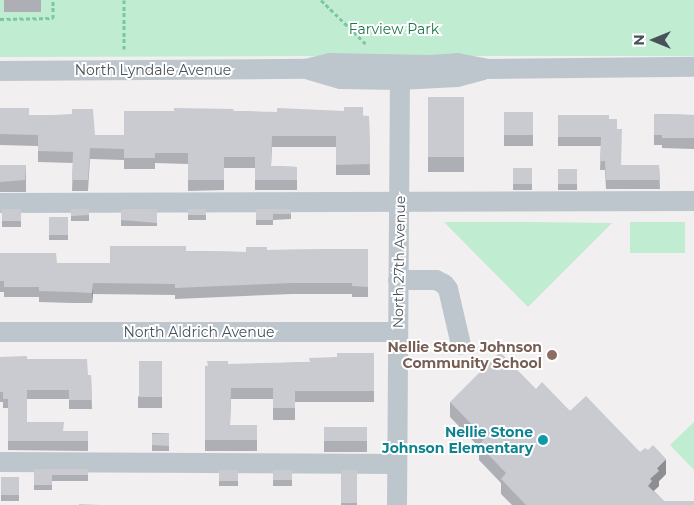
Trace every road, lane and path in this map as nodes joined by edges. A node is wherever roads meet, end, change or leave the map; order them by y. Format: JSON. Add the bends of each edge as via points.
{"nodes":[{"id":1,"x":53,"y":0,"type":"edge"},
{"id":2,"x":124,"y":0,"type":"edge"},
{"id":3,"x":322,"y":0,"type":"edge"},
{"id":4,"x":0,"y":19,"type":"edge"},
{"id":5,"x":369,"y":48,"type":"dead end"},
{"id":6,"x":124,"y":49,"type":"dead end"},
{"id":7,"x":694,"y":67,"type":"edge"},
{"id":8,"x":306,"y":69,"type":"junction"},
{"id":9,"x":487,"y":69,"type":"junction"},
{"id":10,"x":0,"y":70,"type":"edge"},
{"id":11,"x":400,"y":80,"type":"junction"},
{"id":12,"x":694,"y":201,"type":"edge"},
{"id":13,"x":399,"y":202,"type":"junction"},
{"id":14,"x":0,"y":203,"type":"edge"},
{"id":15,"x":398,"y":280,"type":"junction"},
{"id":16,"x":0,"y":332,"type":"edge"},
{"id":17,"x":398,"y":332,"type":"junction"},
{"id":18,"x":461,"y":345,"type":"dead end"},
{"id":19,"x":0,"y":462,"type":"edge"},
{"id":20,"x":397,"y":464,"type":"junction"},
{"id":21,"x":397,"y":505,"type":"edge"}],
"edges":[{"from":1,"to":4,"type":"path","via":[[53,18]]},
{"from":2,"to":6,"type":"path"},
{"from":3,"to":5,"type":"path"},
{"from":7,"to":9,"type":"street","name":"North Lyndale Avenue"},
{"from":8,"to":9,"type":"street","name":"North Lyndale Avenue","via":[[330,63],[457,63]]},
{"from":8,"to":10,"type":"street","name":"North Lyndale Avenue"},
{"from":8,"to":11,"type":"street","name":"North Lyndale Avenue","via":[[341,79]]},
{"from":9,"to":11,"type":"street","name":"North Lyndale Avenue","via":[[458,77]]},
{"from":11,"to":13,"type":"street","name":"North 27th Avenue"},
{"from":12,"to":13,"type":"street"},
{"from":13,"to":14,"type":"street"},
{"from":13,"to":15,"type":"street","name":"North 27th Avenue"},
{"from":15,"to":17,"type":"street","name":"North 27th Avenue"},
{"from":15,"to":18,"type":"street","via":[[436,280],[444,284],[448,289]]},
{"from":16,"to":17,"type":"street","name":"North Aldrich Avenue"},
{"from":17,"to":20,"type":"street","name":"North 27th Avenue"},
{"from":19,"to":20,"type":"street"},
{"from":20,"to":21,"type":"street","name":"North 27th Avenue"}]}
